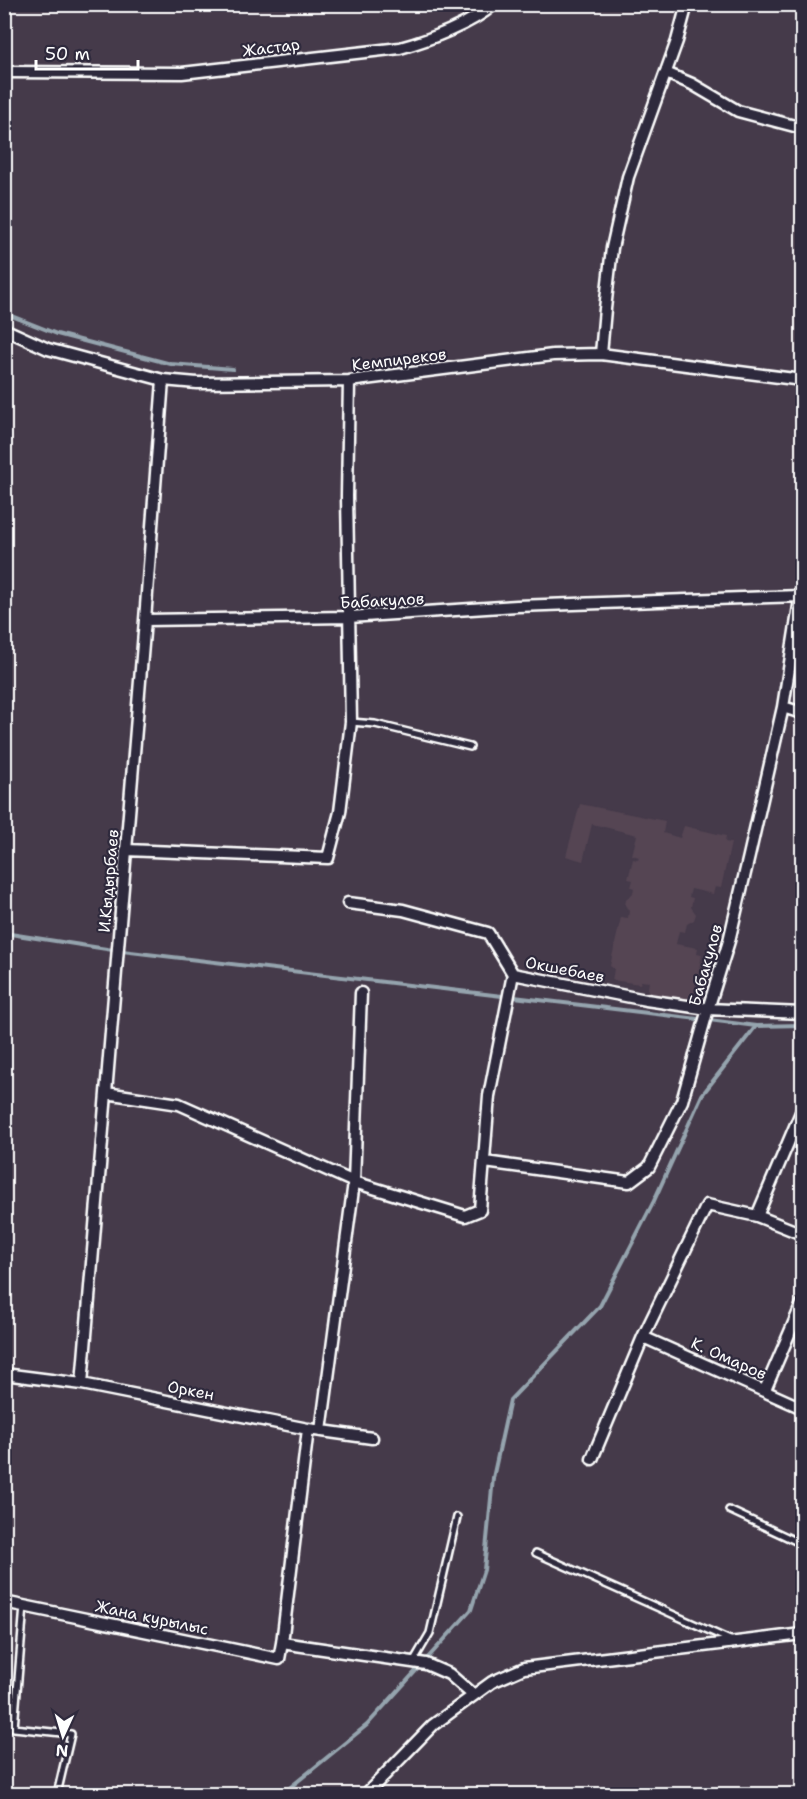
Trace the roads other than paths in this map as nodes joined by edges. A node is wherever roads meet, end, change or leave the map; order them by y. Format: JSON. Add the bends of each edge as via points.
{"nodes":[{"id":1,"x":494,"y":4,"type":"edge"},
{"id":2,"x":687,"y":4,"type":"edge"},
{"id":3,"x":4,"y":72,"type":"edge"},
{"id":4,"x":666,"y":73,"type":"junction"},
{"id":5,"x":802,"y":128,"type":"edge"},
{"id":6,"x":4,"y":329,"type":"edge"},
{"id":7,"x":602,"y":354,"type":"junction"},
{"id":8,"x":163,"y":380,"type":"junction"},
{"id":9,"x":802,"y":380,"type":"edge"},
{"id":10,"x":350,"y":381,"type":"junction"},
{"id":11,"x":802,"y":591,"type":"edge"},
{"id":12,"x":349,"y":617,"type":"junction"},
{"id":13,"x":145,"y":620,"type":"junction"},
{"id":14,"x":783,"y":707,"type":"junction"},
{"id":15,"x":802,"y":713,"type":"edge"},
{"id":16,"x":351,"y":722,"type":"junction"},
{"id":17,"x":470,"y":747,"type":"dead end"},
{"id":18,"x":126,"y":850,"type":"junction"},
{"id":19,"x":348,"y":903,"type":"dead end"},
{"id":20,"x":513,"y":974,"type":"junction"},
{"id":21,"x":361,"y":993,"type":"dead end"},
{"id":22,"x":708,"y":1009,"type":"junction"},
{"id":23,"x":802,"y":1013,"type":"edge"},
{"id":24,"x":106,"y":1093,"type":"junction"},
{"id":25,"x":802,"y":1110,"type":"edge"},
{"id":26,"x":485,"y":1162,"type":"junction"},
{"id":27,"x":354,"y":1182,"type":"junction"},
{"id":28,"x":757,"y":1216,"type":"junction"},
{"id":29,"x":802,"y":1234,"type":"edge"},
{"id":30,"x":802,"y":1305,"type":"edge"},
{"id":31,"x":643,"y":1337,"type":"junction"},
{"id":32,"x":4,"y":1374,"type":"edge"},
{"id":33,"x":82,"y":1384,"type":"junction"},
{"id":34,"x":765,"y":1390,"type":"junction"},
{"id":35,"x":802,"y":1408,"type":"edge"},
{"id":36,"x":308,"y":1429,"type":"junction"},
{"id":37,"x":321,"y":1431,"type":"junction"},
{"id":38,"x":372,"y":1438,"type":"dead end"},
{"id":39,"x":592,"y":1459,"type":"dead end"},
{"id":40,"x":729,"y":1510,"type":"dead end"},
{"id":41,"x":457,"y":1517,"type":"dead end"},
{"id":42,"x":802,"y":1532,"type":"edge"},
{"id":43,"x":800,"y":1543,"type":"edge"},
{"id":44,"x":536,"y":1553,"type":"dead end"},
{"id":45,"x":4,"y":1602,"type":"edge"},
{"id":46,"x":24,"y":1606,"type":"junction"},
{"id":47,"x":802,"y":1634,"type":"edge"},
{"id":48,"x":734,"y":1642,"type":"junction"},
{"id":49,"x":282,"y":1643,"type":"junction"},
{"id":50,"x":413,"y":1662,"type":"junction"},
{"id":51,"x":473,"y":1695,"type":"junction"},
{"id":52,"x":57,"y":1794,"type":"edge"},
{"id":53,"x":366,"y":1794,"type":"edge"}],
"edges":[{"from":1,"to":3,"type":"street","name":"Жастар","via":[[445,32],[400,48],[182,73]]},
{"from":2,"to":4,"type":"street"},
{"from":4,"to":5,"type":"street","via":[[738,111]]},
{"from":4,"to":7,"type":"street","via":[[628,177],[612,248]]},
{"from":6,"to":8,"type":"street","name":"Кемпиреков","via":[[48,349]]},
{"from":7,"to":9,"type":"street","name":"Кемпиреков"},
{"from":7,"to":10,"type":"street","name":"Кемпиреков","via":[[553,355]]},
{"from":8,"to":10,"type":"street","name":"Кемпиреков"},
{"from":8,"to":13,"type":"street","name":"И.Кыдырбаев"},
{"from":10,"to":12,"type":"street"},
{"from":11,"to":12,"type":"street","name":"Бабакулов"},
{"from":11,"to":14,"type":"street","name":"Бабакулов"},
{"from":12,"to":13,"type":"street","name":"Бабакулов"},
{"from":12,"to":16,"type":"street"},
{"from":13,"to":18,"type":"street","name":"И.Кыдырбаев"},
{"from":14,"to":15,"type":"street"},
{"from":14,"to":22,"type":"street","name":"Бабакулов","via":[[729,941]]},
{"from":16,"to":17,"type":"lane"},
{"from":16,"to":18,"type":"street","via":[[340,812],[328,858]]},
{"from":18,"to":24,"type":"street","name":"И.Кыдырбаев"},
{"from":19,"to":20,"type":"street","name":"Окшебаев","via":[[404,910],[488,933]]},
{"from":20,"to":22,"type":"street","name":"Окшебаев"},
{"from":20,"to":26,"type":"street","via":[[489,1096]]},
{"from":21,"to":27,"type":"street"},
{"from":22,"to":23,"type":"street","name":"Окшебаев"},
{"from":22,"to":26,"type":"street","name":"Бабакулов","via":[[682,1101],[649,1167],[629,1182]]},
{"from":24,"to":27,"type":"street","via":[[179,1104]]},
{"from":24,"to":33,"type":"street","name":"И.Кыдырбаев"},
{"from":25,"to":28,"type":"street"},
{"from":26,"to":27,"type":"street","via":[[480,1210],[465,1216]]},
{"from":27,"to":37,"type":"street"},
{"from":28,"to":29,"type":"street"},
{"from":28,"to":31,"type":"street","via":[[707,1205]]},
{"from":30,"to":34,"type":"street"},
{"from":31,"to":34,"type":"street","name":"К. Омаров"},
{"from":31,"to":39,"type":"street"},
{"from":32,"to":33,"type":"street","name":"Оркен"},
{"from":33,"to":36,"type":"street","name":"Оркен"},
{"from":34,"to":35,"type":"street","name":"К. Омаров"},
{"from":36,"to":37,"type":"street","name":"Оркен"},
{"from":36,"to":49,"type":"street"},
{"from":37,"to":38,"type":"street","name":"Оркен"},
{"from":40,"to":43,"type":"lane"},
{"from":41,"to":50,"type":"lane","via":[[430,1633]]},
{"from":42,"to":43,"type":"lane"},
{"from":44,"to":48,"type":"lane"},
{"from":45,"to":46,"type":"street","name":"Жана курылыс"},
{"from":46,"to":49,"type":"street","name":"Жана курылыс","via":[[279,1659]]},
{"from":46,"to":52,"type":"lane","via":[[14,1728],[71,1734]]},
{"from":47,"to":48,"type":"street"},
{"from":48,"to":51,"type":"street","via":[[524,1668]]},
{"from":49,"to":50,"type":"street"},
{"from":50,"to":51,"type":"street","via":[[449,1674]]},
{"from":51,"to":53,"type":"street","via":[[433,1725]]}]}
